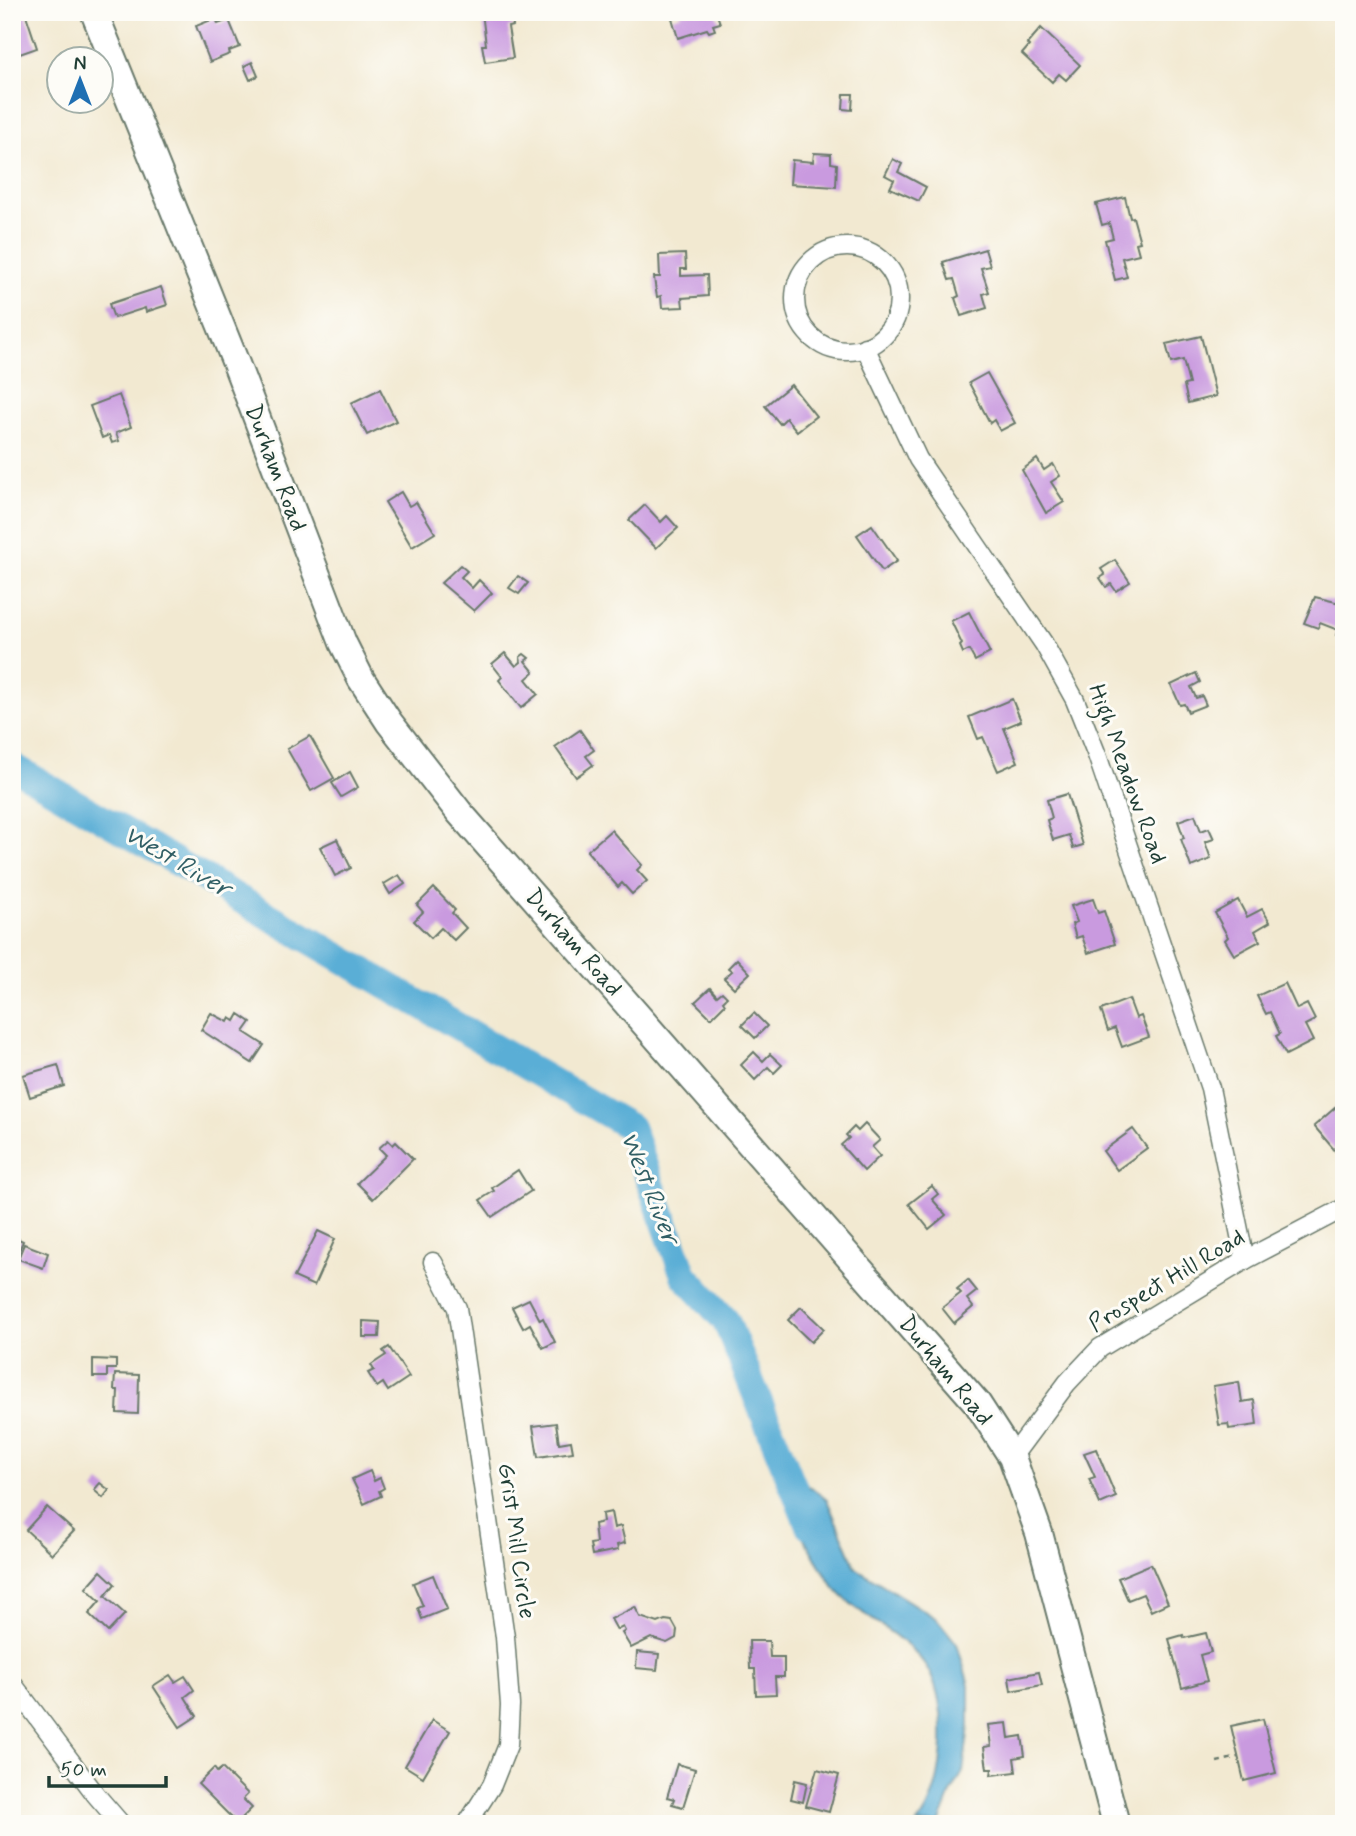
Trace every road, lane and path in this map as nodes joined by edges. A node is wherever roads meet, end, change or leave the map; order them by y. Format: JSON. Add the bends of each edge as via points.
{"nodes":[{"id":1,"x":94,"y":12,"type":"edge"},
{"id":2,"x":865,"y":348,"type":"junction"},
{"id":3,"x":1344,"y":1208,"type":"edge"},
{"id":4,"x":1245,"y":1260,"type":"junction"},
{"id":5,"x":433,"y":1262,"type":"dead end"},
{"id":6,"x":1012,"y":1457,"type":"junction"},
{"id":7,"x":12,"y":1683,"type":"edge"},
{"id":8,"x":1238,"y":1757,"type":"dead end"},
{"id":9,"x":1217,"y":1762,"type":"dead end"},
{"id":10,"x":121,"y":1824,"type":"edge"},
{"id":11,"x":467,"y":1824,"type":"edge"},
{"id":12,"x":1116,"y":1824,"type":"edge"}],
"edges":[{"from":1,"to":6,"type":"main road","name":"Durham Road","via":[[330,612],[361,679],[458,812],[977,1403]]},
{"from":2,"to":2,"type":"street","via":[[845,351],[824,346],[808,334],[797,315],[795,295],[801,275],[814,259],[833,249],[853,248],[874,255],[895,282],[898,304],[891,326]]},
{"from":2,"to":4,"type":"street","name":"High Meadow Road","via":[[918,460],[1044,644],[1075,700],[1210,1088]]},
{"from":3,"to":4,"type":"street","name":"Prospect Hill Road"},
{"from":4,"to":6,"type":"street","name":"Prospect Hill Road","via":[[1100,1348],[1067,1383]]},
{"from":5,"to":11,"type":"street","name":"Grist Mill Circle","via":[[457,1308],[505,1637],[510,1705],[508,1745],[492,1785]]},
{"from":6,"to":12,"type":"main road","name":"Durham Road","via":[[1039,1533]]},
{"from":7,"to":10,"type":"street"},
{"from":8,"to":9,"type":"path"}]}
